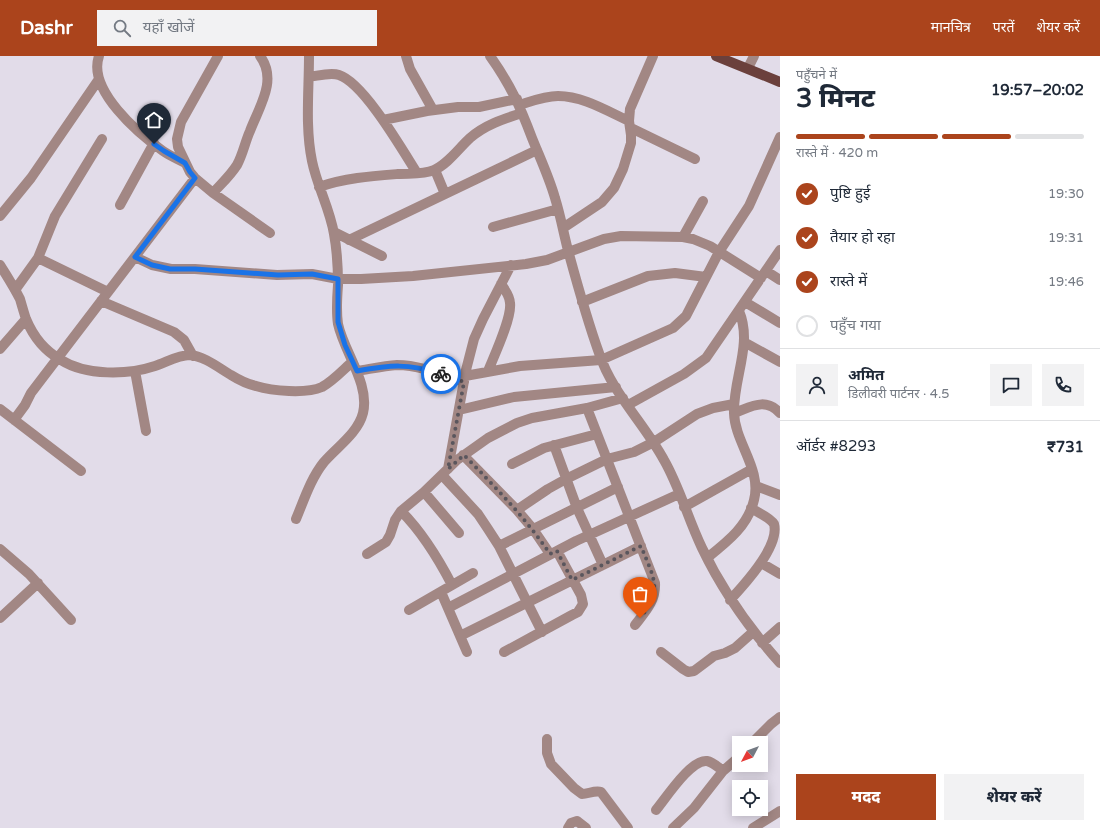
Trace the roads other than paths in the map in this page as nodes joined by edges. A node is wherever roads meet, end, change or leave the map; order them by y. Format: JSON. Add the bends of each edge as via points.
{"nodes":[{"id":1,"x":99,"y":56,"type":"edge"},
{"id":2,"x":218,"y":56,"type":"edge"},
{"id":3,"x":260,"y":56,"type":"edge"},
{"id":4,"x":309,"y":56,"type":"edge"},
{"id":5,"x":406,"y":56,"type":"edge"},
{"id":6,"x":490,"y":56,"type":"edge"},
{"id":7,"x":653,"y":56,"type":"edge"},
{"id":8,"x":716,"y":56,"type":"edge"},
{"id":9,"x":754,"y":56,"type":"edge"},
{"id":10,"x":748,"y":68,"type":"junction"},
{"id":11,"x":309,"y":78,"type":"junction"},
{"id":12,"x":779,"y":78,"type":"edge"},
{"id":13,"x":99,"y":79,"type":"junction"},
{"id":14,"x":519,"y":106,"type":"junction"},
{"id":15,"x":433,"y":110,"type":"junction"},
{"id":16,"x":382,"y":120,"type":"junction"},
{"id":17,"x":630,"y":124,"type":"junction"},
{"id":18,"x":780,"y":137,"type":"edge"},
{"id":19,"x":102,"y":139,"type":"dead end"},
{"id":20,"x":154,"y":144,"type":"junction"},
{"id":21,"x":537,"y":150,"type":"junction"},
{"id":22,"x":695,"y":159,"type":"dead end"},
{"id":23,"x":185,"y":163,"type":"junction"},
{"id":24,"x":435,"y":170,"type":"junction"},
{"id":25,"x":417,"y":174,"type":"junction"},
{"id":26,"x":195,"y":178,"type":"junction"},
{"id":27,"x":319,"y":187,"type":"junction"},
{"id":28,"x":213,"y":193,"type":"junction"},
{"id":29,"x":445,"y":194,"type":"junction"},
{"id":30,"x":703,"y":202,"type":"dead end"},
{"id":31,"x":120,"y":205,"type":"dead end"},
{"id":32,"x":558,"y":209,"type":"junction"},
{"id":33,"x":0,"y":216,"type":"edge"},
{"id":34,"x":493,"y":227,"type":"dead end"},
{"id":35,"x":563,"y":228,"type":"junction"},
{"id":36,"x":334,"y":232,"type":"junction"},
{"id":37,"x":270,"y":233,"type":"dead end"},
{"id":38,"x":682,"y":237,"type":"junction"},
{"id":39,"x":349,"y":240,"type":"junction"},
{"id":40,"x":780,"y":250,"type":"edge"},
{"id":41,"x":568,"y":252,"type":"junction"},
{"id":42,"x":719,"y":252,"type":"junction"},
{"id":43,"x":382,"y":256,"type":"dead end"},
{"id":44,"x":135,"y":257,"type":"junction"},
{"id":45,"x":38,"y":258,"type":"junction"},
{"id":46,"x":0,"y":265,"type":"edge"},
{"id":47,"x":511,"y":265,"type":"junction"},
{"id":48,"x":764,"y":274,"type":"junction"},
{"id":49,"x":706,"y":277,"type":"junction"},
{"id":50,"x":338,"y":279,"type":"junction"},
{"id":51,"x":780,"y":280,"type":"edge"},
{"id":52,"x":501,"y":284,"type":"junction"},
{"id":53,"x":15,"y":290,"type":"junction"},
{"id":54,"x":108,"y":292,"type":"junction"},
{"id":55,"x":101,"y":300,"type":"junction"},
{"id":56,"x":582,"y":302,"type":"junction"},
{"id":57,"x":742,"y":306,"type":"junction"},
{"id":58,"x":26,"y":319,"type":"junction"},
{"id":59,"x":780,"y":324,"type":"edge"},
{"id":60,"x":744,"y":342,"type":"junction"},
{"id":61,"x":0,"y":349,"type":"edge"},
{"id":62,"x":193,"y":356,"type":"junction"},
{"id":63,"x":57,"y":358,"type":"junction"},
{"id":64,"x":601,"y":360,"type":"junction"},
{"id":65,"x":780,"y":362,"type":"edge"},
{"id":66,"x":355,"y":367,"type":"junction"},
{"id":67,"x":135,"y":371,"type":"junction"},
{"id":68,"x":488,"y":371,"type":"junction"},
{"id":69,"x":465,"y":379,"type":"junction"},
{"id":70,"x":616,"y":387,"type":"junction"},
{"id":71,"x":625,"y":402,"type":"junction"},
{"id":72,"x":588,"y":408,"type":"junction"},
{"id":73,"x":734,"y":408,"type":"junction"},
{"id":74,"x":0,"y":409,"type":"edge"},
{"id":75,"x":458,"y":410,"type":"junction"},
{"id":76,"x":780,"y":413,"type":"edge"},
{"id":77,"x":14,"y":420,"type":"junction"},
{"id":78,"x":146,"y":431,"type":"dead end"},
{"id":79,"x":597,"y":434,"type":"junction"},
{"id":80,"x":654,"y":442,"type":"junction"},
{"id":81,"x":554,"y":445,"type":"junction"},
{"id":82,"x":464,"y":455,"type":"junction"},
{"id":83,"x":607,"y":459,"type":"junction"},
{"id":84,"x":512,"y":464,"type":"dead end"},
{"id":85,"x":752,"y":469,"type":"junction"},
{"id":86,"x":81,"y":471,"type":"dead end"},
{"id":87,"x":445,"y":472,"type":"junction"},
{"id":88,"x":566,"y":480,"type":"junction"},
{"id":89,"x":756,"y":486,"type":"junction"},
{"id":90,"x":618,"y":487,"type":"junction"},
{"id":91,"x":424,"y":492,"type":"junction"},
{"id":92,"x":679,"y":494,"type":"junction"},
{"id":93,"x":780,"y":495,"type":"edge"},
{"id":94,"x":684,"y":507,"type":"junction"},
{"id":95,"x":577,"y":508,"type":"junction"},
{"id":96,"x":751,"y":508,"type":"junction"},
{"id":97,"x":401,"y":510,"type":"junction"},
{"id":98,"x":517,"y":510,"type":"junction"},
{"id":99,"x":630,"y":517,"type":"junction"},
{"id":100,"x":296,"y":519,"type":"dead end"},
{"id":101,"x":533,"y":529,"type":"junction"},
{"id":102,"x":459,"y":533,"type":"dead end"},
{"id":103,"x":589,"y":535,"type":"junction"},
{"id":104,"x":499,"y":546,"type":"junction"},
{"id":105,"x":641,"y":546,"type":"junction"},
{"id":106,"x":0,"y":549,"type":"edge"},
{"id":107,"x":553,"y":553,"type":"junction"},
{"id":108,"x":367,"y":554,"type":"dead end"},
{"id":109,"x":707,"y":558,"type":"junction"},
{"id":110,"x":763,"y":564,"type":"junction"},
{"id":111,"x":603,"y":565,"type":"junction"},
{"id":112,"x":473,"y":573,"type":"dead end"},
{"id":113,"x":512,"y":574,"type":"junction"},
{"id":114,"x":780,"y":574,"type":"edge"},
{"id":115,"x":572,"y":580,"type":"junction"},
{"id":116,"x":38,"y":583,"type":"junction"},
{"id":117,"x":452,"y":585,"type":"junction"},
{"id":118,"x":441,"y":592,"type":"junction"},
{"id":119,"x":730,"y":600,"type":"junction"},
{"id":120,"x":527,"y":602,"type":"junction"},
{"id":121,"x":448,"y":608,"type":"junction"},
{"id":122,"x":409,"y":610,"type":"dead end"},
{"id":123,"x":0,"y":618,"type":"edge"},
{"id":124,"x":71,"y":620,"type":"dead end"},
{"id":125,"x":635,"y":625,"type":"dead end"},
{"id":126,"x":780,"y":627,"type":"edge"},
{"id":127,"x":542,"y":632,"type":"junction"},
{"id":128,"x":753,"y":632,"type":"junction"},
{"id":129,"x":460,"y":636,"type":"junction"},
{"id":130,"x":762,"y":643,"type":"junction"},
{"id":131,"x":467,"y":652,"type":"dead end"},
{"id":132,"x":504,"y":652,"type":"dead end"},
{"id":133,"x":661,"y":652,"type":"dead end"},
{"id":134,"x":780,"y":663,"type":"edge"},
{"id":135,"x":780,"y":717,"type":"edge"},
{"id":136,"x":760,"y":736,"type":"edge"},
{"id":137,"x":547,"y":739,"type":"dead end"},
{"id":138,"x":732,"y":763,"type":"edge"},
{"id":139,"x":723,"y":771,"type":"junction"},
{"id":140,"x":656,"y":810,"type":"dead end"},
{"id":141,"x":780,"y":811,"type":"edge"},
{"id":142,"x":568,"y":828,"type":"edge"},
{"id":143,"x":586,"y":828,"type":"edge"},
{"id":144,"x":628,"y":828,"type":"edge"},
{"id":145,"x":673,"y":828,"type":"edge"},
{"id":146,"x":753,"y":828,"type":"edge"}],
"edges":[{"from":1,"to":13,"type":"street"},
{"from":2,"to":23,"type":"street","via":[[178,130],[178,147]]},
{"from":3,"to":28,"type":"street","via":[[268,78],[265,97],[237,165]]},
{"from":4,"to":11,"type":"street"},
{"from":5,"to":15,"type":"street","via":[[410,69]]},
{"from":6,"to":14,"type":"street","via":[[507,81]]},
{"from":7,"to":17,"type":"street","via":[[630,109]]},
{"from":8,"to":10,"type":"main road"},
{"from":9,"to":10,"type":"street"},
{"from":10,"to":12,"type":"main road"},
{"from":11,"to":16,"type":"street","via":[[332,74],[345,78],[357,87]]},
{"from":11,"to":27,"type":"street","via":[[309,144]]},
{"from":13,"to":20,"type":"street","via":[[110,101],[121,114]]},
{"from":13,"to":33,"type":"street","via":[[31,178]]},
{"from":14,"to":15,"type":"street"},
{"from":14,"to":17,"type":"street","via":[[544,98],[567,97],[585,102]]},
{"from":14,"to":21,"type":"street"},
{"from":14,"to":24,"type":"street","via":[[480,131]]},
{"from":15,"to":16,"type":"street"},
{"from":16,"to":25,"type":"street"},
{"from":17,"to":22,"type":"street"},
{"from":17,"to":35,"type":"street","via":[[629,151],[614,188],[602,202]]},
{"from":18,"to":42,"type":"street","via":[[749,206]]},
{"from":19,"to":45,"type":"street","via":[[55,216]]},
{"from":20,"to":23,"type":"street"},
{"from":20,"to":31,"type":"street"},
{"from":21,"to":29,"type":"street"},
{"from":21,"to":32,"type":"street"},
{"from":23,"to":26,"type":"street"},
{"from":24,"to":25,"type":"street"},
{"from":24,"to":29,"type":"street"},
{"from":25,"to":27,"type":"street","via":[[350,179]]},
{"from":26,"to":28,"type":"street"},
{"from":26,"to":44,"type":"street"},
{"from":27,"to":36,"type":"street"},
{"from":28,"to":37,"type":"street"},
{"from":29,"to":39,"type":"street"},
{"from":30,"to":38,"type":"street"},
{"from":32,"to":34,"type":"street"},
{"from":32,"to":35,"type":"street"},
{"from":35,"to":41,"type":"street"},
{"from":36,"to":39,"type":"street"},
{"from":36,"to":50,"type":"street"},
{"from":38,"to":41,"type":"street","via":[[621,236],[604,239]]},
{"from":38,"to":42,"type":"street","via":[[703,242]]},
{"from":39,"to":43,"type":"street"},
{"from":40,"to":48,"type":"street"},
{"from":41,"to":47,"type":"street","via":[[547,260]]},
{"from":41,"to":56,"type":"street"},
{"from":42,"to":48,"type":"street"},
{"from":42,"to":49,"type":"street"},
{"from":44,"to":50,"type":"street","via":[[152,265],[170,269],[278,275],[312,274]]},
{"from":44,"to":54,"type":"street"},
{"from":45,"to":53,"type":"street"},
{"from":45,"to":54,"type":"street"},
{"from":46,"to":53,"type":"street"},
{"from":47,"to":50,"type":"street","via":[[413,276]]},
{"from":47,"to":52,"type":"street"},
{"from":48,"to":51,"type":"street"},
{"from":48,"to":57,"type":"street"},
{"from":49,"to":56,"type":"street","via":[[675,273],[653,275]]},
{"from":49,"to":64,"type":"street","via":[[686,316],[673,328]]},
{"from":50,"to":66,"type":"street","via":[[338,322]]},
{"from":52,"to":68,"type":"street","via":[[510,299],[510,314]]},
{"from":52,"to":69,"type":"street","via":[[478,329]]},
{"from":53,"to":58,"type":"street"},
{"from":54,"to":55,"type":"street"},
{"from":55,"to":62,"type":"street","via":[[174,332],[184,340]]},
{"from":55,"to":63,"type":"street"},
{"from":56,"to":64,"type":"street"},
{"from":57,"to":59,"type":"street"},
{"from":57,"to":60,"type":"street"},
{"from":57,"to":71,"type":"street","via":[[712,352],[700,364]]},
{"from":58,"to":61,"type":"street"},
{"from":58,"to":63,"type":"street","via":[[36,338]]},
{"from":60,"to":65,"type":"street"},
{"from":60,"to":73,"type":"street"},
{"from":62,"to":66,"type":"street","via":[[256,386],[299,391],[323,386]]},
{"from":62,"to":67,"type":"street","via":[[183,356]]},
{"from":63,"to":67,"type":"street","via":[[83,369]]},
{"from":63,"to":77,"type":"street"},
{"from":64,"to":68,"type":"street","via":[[535,364]]},
{"from":64,"to":70,"type":"street"},
{"from":66,"to":69,"type":"street","via":[[406,366]]},
{"from":66,"to":100,"type":"street","via":[[364,395],[363,414],[353,430],[317,472]]},
{"from":67,"to":78,"type":"street"},
{"from":68,"to":69,"type":"street"},
{"from":69,"to":75,"type":"street"},
{"from":70,"to":71,"type":"street"},
{"from":70,"to":75,"type":"street","via":[[514,398]]},
{"from":71,"to":72,"type":"street"},
{"from":71,"to":80,"type":"street"},
{"from":72,"to":79,"type":"street"},
{"from":72,"to":82,"type":"street","via":[[548,414],[517,423],[488,438]]},
{"from":73,"to":76,"type":"street","via":[[764,404],[774,407]]},
{"from":73,"to":80,"type":"street","via":[[713,408],[704,411]]},
{"from":73,"to":85,"type":"street","via":[[735,423]]},
{"from":74,"to":77,"type":"street"},
{"from":75,"to":87,"type":"street"},
{"from":77,"to":86,"type":"street"},
{"from":79,"to":81,"type":"street"},
{"from":79,"to":83,"type":"street"},
{"from":80,"to":83,"type":"street","via":[[634,452]]},
{"from":80,"to":92,"type":"street"},
{"from":81,"to":84,"type":"street"},
{"from":81,"to":88,"type":"street"},
{"from":82,"to":87,"type":"street"},
{"from":82,"to":98,"type":"street"},
{"from":83,"to":88,"type":"street"},
{"from":83,"to":90,"type":"street"},
{"from":85,"to":89,"type":"street"},
{"from":85,"to":94,"type":"street"},
{"from":87,"to":91,"type":"street"},
{"from":87,"to":104,"type":"street"},
{"from":88,"to":95,"type":"street"},
{"from":88,"to":98,"type":"street"},
{"from":89,"to":93,"type":"street"},
{"from":89,"to":96,"type":"street"},
{"from":90,"to":95,"type":"street"},
{"from":90,"to":99,"type":"street"},
{"from":91,"to":97,"type":"street"},
{"from":91,"to":102,"type":"street"},
{"from":92,"to":94,"type":"street"},
{"from":92,"to":99,"type":"street"},
{"from":94,"to":109,"type":"street"},
{"from":95,"to":101,"type":"street"},
{"from":95,"to":103,"type":"street"},
{"from":96,"to":109,"type":"street","via":[[738,531]]},
{"from":96,"to":110,"type":"street","via":[[772,521],[776,529],[776,541]]},
{"from":97,"to":108,"type":"street","via":[[386,542]]},
{"from":97,"to":117,"type":"street","via":[[430,544]]},
{"from":98,"to":101,"type":"street"},
{"from":99,"to":103,"type":"street"},
{"from":99,"to":105,"type":"street"},
{"from":101,"to":104,"type":"street"},
{"from":101,"to":107,"type":"street"},
{"from":103,"to":107,"type":"street"},
{"from":103,"to":111,"type":"street"},
{"from":104,"to":113,"type":"street"},
{"from":105,"to":111,"type":"street"},
{"from":105,"to":125,"type":"street","via":[[653,576],[655,589],[650,605]]},
{"from":106,"to":116,"type":"street"},
{"from":107,"to":113,"type":"street"},
{"from":107,"to":115,"type":"street"},
{"from":109,"to":119,"type":"street"},
{"from":110,"to":114,"type":"street"},
{"from":110,"to":119,"type":"street"},
{"from":111,"to":115,"type":"street"},
{"from":112,"to":117,"type":"street"},
{"from":113,"to":120,"type":"street"},
{"from":113,"to":121,"type":"street"},
{"from":115,"to":120,"type":"street"},
{"from":115,"to":127,"type":"street","via":[[583,604],[578,612]]},
{"from":116,"to":123,"type":"street"},
{"from":116,"to":124,"type":"street"},
{"from":117,"to":118,"type":"street"},
{"from":118,"to":121,"type":"street"},
{"from":118,"to":122,"type":"street"},
{"from":119,"to":128,"type":"street"},
{"from":120,"to":127,"type":"street"},
{"from":120,"to":129,"type":"street"},
{"from":121,"to":129,"type":"street"},
{"from":126,"to":130,"type":"street"},
{"from":127,"to":132,"type":"street"},
{"from":128,"to":130,"type":"street"},
{"from":128,"to":133,"type":"street","via":[[735,648],[714,656],[694,671],[688,672]]},
{"from":129,"to":131,"type":"street"},
{"from":130,"to":134,"type":"street"},
{"from":135,"to":136,"type":"street"},
{"from":137,"to":144,"type":"street","via":[[547,753],[555,768],[582,794],[601,792]]},
{"from":138,"to":139,"type":"street"},
{"from":139,"to":140,"type":"street","via":[[712,762],[695,764]]},
{"from":139,"to":145,"type":"street","via":[[694,808]]},
{"from":141,"to":146,"type":"street"},
{"from":142,"to":143,"type":"street","via":[[571,823],[577,821]]}]}
